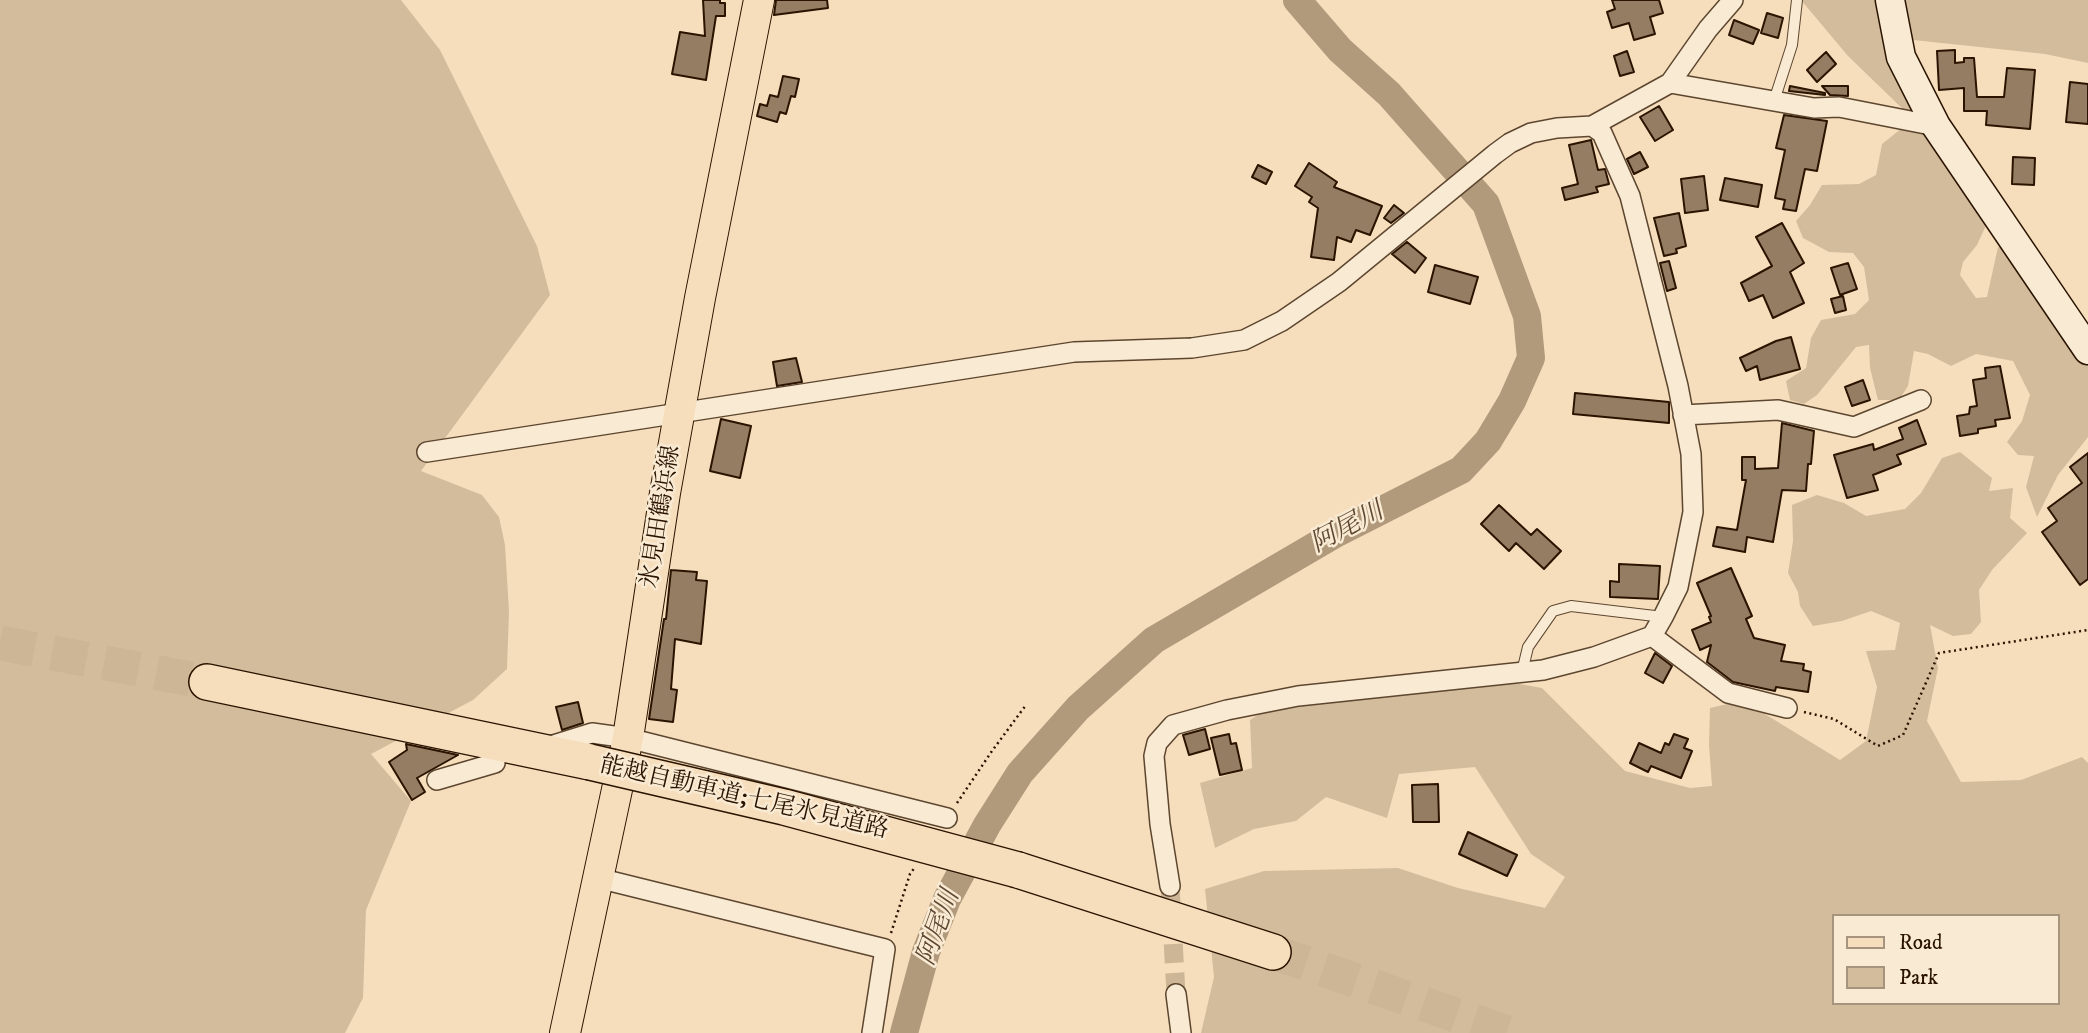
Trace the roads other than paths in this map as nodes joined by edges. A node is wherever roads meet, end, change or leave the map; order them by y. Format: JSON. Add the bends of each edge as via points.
{"nodes":[{"id":1,"x":759,"y":0,"type":"edge"},
{"id":2,"x":1734,"y":0,"type":"edge"},
{"id":3,"x":1797,"y":0,"type":"edge"},
{"id":4,"x":1890,"y":0,"type":"edge"},
{"id":5,"x":1670,"y":83,"type":"junction"},
{"id":6,"x":1774,"y":101,"type":"junction"},
{"id":7,"x":1592,"y":126,"type":"junction"},
{"id":8,"x":1937,"y":126,"type":"junction"},
{"id":9,"x":2088,"y":351,"type":"edge"},
{"id":10,"x":1921,"y":400,"type":"dead end"},
{"id":11,"x":680,"y":412,"type":"junction"},
{"id":12,"x":1683,"y":415,"type":"junction"},
{"id":13,"x":427,"y":452,"type":"dead end"},
{"id":14,"x":1663,"y":617,"type":"junction"},
{"id":15,"x":1652,"y":636,"type":"junction"},
{"id":16,"x":1522,"y":672,"type":"junction"},
{"id":17,"x":207,"y":689,"type":"tunnel mouth"},
{"id":18,"x":1787,"y":708,"type":"road end"},
{"id":19,"x":628,"y":738,"type":"junction"},
{"id":20,"x":545,"y":748,"type":"dead end"},
{"id":21,"x":495,"y":763,"type":"dead end"},
{"id":22,"x":437,"y":780,"type":"dead end"},
{"id":23,"x":947,"y":818,"type":"dead end"},
{"id":24,"x":597,"y":878,"type":"junction"},
{"id":25,"x":1170,"y":886,"type":"tunnel mouth"},
{"id":26,"x":1271,"y":957,"type":"tunnel mouth"},
{"id":27,"x":1176,"y":994,"type":"tunnel mouth"},
{"id":28,"x":565,"y":1033,"type":"edge"},
{"id":29,"x":872,"y":1033,"type":"edge"},
{"id":30,"x":1181,"y":1033,"type":"edge"}],
"edges":[{"from":1,"to":11,"type":"main road","name":"氷見田鶴浜線"},
{"from":2,"to":5,"type":"street"},
{"from":3,"to":6,"type":"lane","via":[[1791,44]]},
{"from":4,"to":8,"type":"street","via":[[1901,57]]},
{"from":5,"to":6,"type":"street"},
{"from":5,"to":7,"type":"street"},
{"from":6,"to":8,"type":"street","via":[[1839,107]]},
{"from":7,"to":11,"type":"street","via":[[1531,133],[1494,153],[1339,282],[1282,321],[1244,340],[1192,348],[1074,352]]},
{"from":7,"to":12,"type":"street","via":[[1602,133],[1630,196]]},
{"from":8,"to":9,"type":"street"},
{"from":10,"to":12,"type":"street","via":[[1854,427],[1778,410]]},
{"from":11,"to":13,"type":"street"},
{"from":11,"to":19,"type":"main road","name":"氷見田鶴浜線"},
{"from":12,"to":14,"type":"street","via":[[1691,454],[1693,512],[1678,587]]},
{"from":14,"to":15,"type":"street"},
{"from":14,"to":16,"type":"lane","via":[[1571,606],[1553,611],[1528,647]]},
{"from":15,"to":16,"type":"street","via":[[1594,657]]},
{"from":15,"to":18,"type":"street","via":[[1728,693]]},
{"from":16,"to":25,"type":"street","via":[[1298,696],[1173,725],[1157,743],[1154,757]]},
{"from":17,"to":26,"type":"highway","name":"能越自動車道;七尾氷見道路","via":[[590,768],[1017,875]]},
{"from":19,"to":20,"type":"street","via":[[592,733]]},
{"from":19,"to":23,"type":"street"},
{"from":19,"to":24,"type":"main road","name":"氷見田鶴浜線"},
{"from":21,"to":22,"type":"street"},
{"from":24,"to":28,"type":"main road","name":"氷見田鶴浜線"},
{"from":24,"to":29,"type":"street","via":[[886,949]]},
{"from":27,"to":30,"type":"street"}]}
